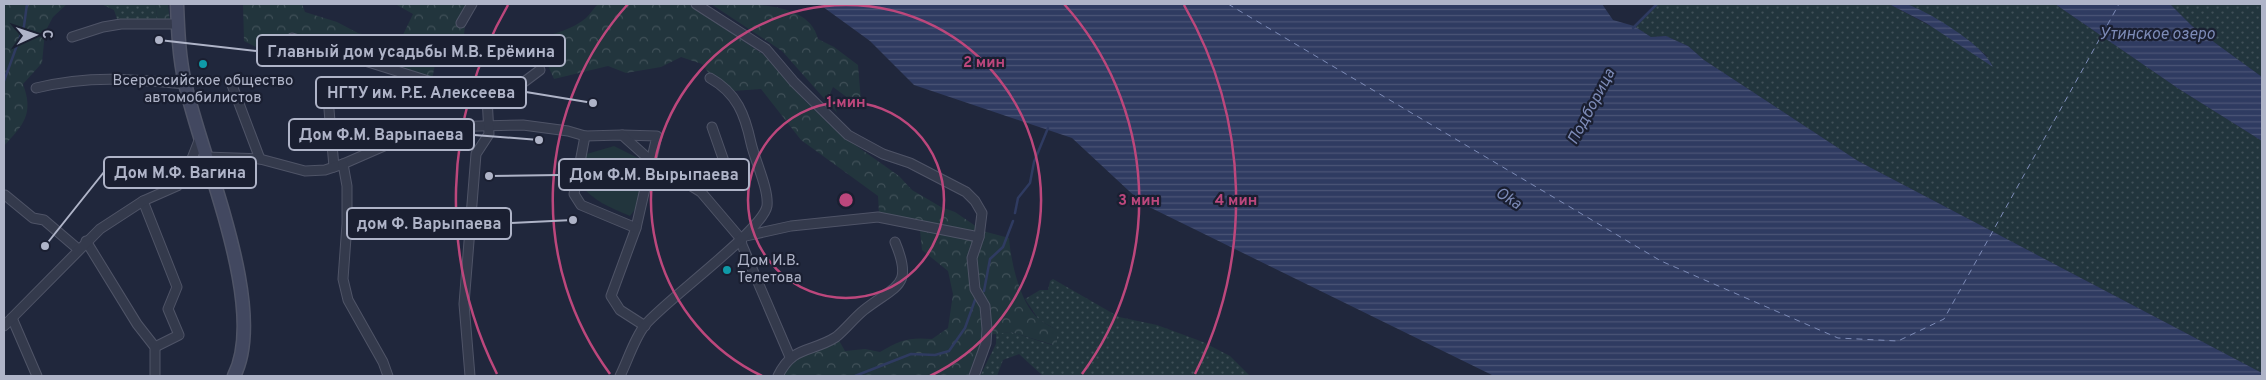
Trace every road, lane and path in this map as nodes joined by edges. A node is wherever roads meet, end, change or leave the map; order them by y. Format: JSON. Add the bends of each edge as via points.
{"nodes":[{"id":1,"x":178,"y":4,"type":"edge"},
{"id":2,"x":472,"y":4,"type":"edge"},
{"id":3,"x":696,"y":4,"type":"edge"},
{"id":4,"x":461,"y":23,"type":"dead end"},
{"id":5,"x":178,"y":24,"type":"junction"},
{"id":6,"x":72,"y":37,"type":"dead end"},
{"id":7,"x":292,"y":38,"type":"dead end"},
{"id":8,"x":540,"y":70,"type":"dead end"},
{"id":9,"x":710,"y":78,"type":"dead end"},
{"id":10,"x":185,"y":84,"type":"junction"},
{"id":11,"x":232,"y":86,"type":"dead end"},
{"id":12,"x":36,"y":88,"type":"dead end"},
{"id":13,"x":487,"y":97,"type":"junction"},
{"id":14,"x":328,"y":98,"type":"dead end"},
{"id":15,"x":490,"y":126,"type":"junction"},
{"id":16,"x":712,"y":127,"type":"dead end"},
{"id":17,"x":622,"y":135,"type":"junction"},
{"id":18,"x":585,"y":136,"type":"junction"},
{"id":19,"x":200,"y":138,"type":"junction"},
{"id":20,"x":206,"y":157,"type":"junction"},
{"id":21,"x":260,"y":159,"type":"junction"},
{"id":22,"x":651,"y":161,"type":"junction"},
{"id":23,"x":339,"y":166,"type":"junction"},
{"id":24,"x":732,"y":184,"type":"dead end"},
{"id":25,"x":5,"y":195,"type":"dead end"},
{"id":26,"x":143,"y":202,"type":"junction"},
{"id":27,"x":636,"y":228,"type":"junction"},
{"id":28,"x":743,"y":237,"type":"junction"},
{"id":29,"x":979,"y":237,"type":"junction"},
{"id":30,"x":86,"y":241,"type":"junction"},
{"id":31,"x":895,"y":242,"type":"dead end"},
{"id":32,"x":78,"y":249,"type":"junction"},
{"id":33,"x":12,"y":318,"type":"junction"},
{"id":34,"x":4,"y":326,"type":"edge"},
{"id":35,"x":645,"y":326,"type":"junction"},
{"id":36,"x":154,"y":347,"type":"junction"},
{"id":37,"x":790,"y":357,"type":"junction"},
{"id":38,"x":37,"y":376,"type":"edge"},
{"id":39,"x":155,"y":376,"type":"edge"},
{"id":40,"x":234,"y":376,"type":"edge"},
{"id":41,"x":388,"y":376,"type":"edge"},
{"id":42,"x":470,"y":376,"type":"edge"},
{"id":43,"x":620,"y":376,"type":"edge"},
{"id":44,"x":778,"y":376,"type":"edge"},
{"id":45,"x":974,"y":376,"type":"edge"}],
"edges":[{"from":1,"to":5,"type":"main road"},
{"from":2,"to":4,"type":"street"},
{"from":3,"to":29,"type":"street","via":[[766,50],[848,135],[966,192],[982,213]]},
{"from":5,"to":6,"type":"street","via":[[102,26]]},
{"from":5,"to":10,"type":"main road"},
{"from":7,"to":13,"type":"street"},
{"from":8,"to":13,"type":"street","via":[[520,85]]},
{"from":9,"to":28,"type":"street","via":[[731,92],[747,124],[768,197],[762,219]]},
{"from":10,"to":12,"type":"street","via":[[105,78],[80,79]]},
{"from":10,"to":19,"type":"main road"},
{"from":11,"to":21,"type":"street"},
{"from":13,"to":15,"type":"street"},
{"from":14,"to":23,"type":"street"},
{"from":15,"to":18,"type":"street","via":[[523,125]]},
{"from":15,"to":23,"type":"street","via":[[442,127],[414,133]]},
{"from":15,"to":42,"type":"street","via":[[489,134],[476,154],[464,304]]},
{"from":16,"to":24,"type":"street"},
{"from":17,"to":18,"type":"street"},
{"from":17,"to":22,"type":"street"},
{"from":17,"to":22,"type":"street","via":[[657,136]]},
{"from":18,"to":27,"type":"street","via":[[574,194],[581,205]]},
{"from":19,"to":20,"type":"main road"},
{"from":19,"to":26,"type":"street","via":[[184,179],[177,186]]},
{"from":20,"to":21,"type":"street"},
{"from":20,"to":40,"type":"main road","via":[[243,301],[244,348]]},
{"from":21,"to":23,"type":"street","via":[[305,171]]},
{"from":22,"to":27,"type":"street"},
{"from":22,"to":28,"type":"street","via":[[701,192]]},
{"from":23,"to":41,"type":"street","via":[[347,186],[345,286],[348,300]]},
{"from":25,"to":32,"type":"street","via":[[34,218],[44,220]]},
{"from":26,"to":30,"type":"street"},
{"from":26,"to":36,"type":"street","via":[[177,287],[168,309],[179,335]]},
{"from":27,"to":35,"type":"street","via":[[611,296],[620,310]]},
{"from":28,"to":29,"type":"street","via":[[791,226],[878,217]]},
{"from":28,"to":35,"type":"street"},
{"from":28,"to":37,"type":"street","via":[[742,245]]},
{"from":29,"to":45,"type":"street","via":[[972,258],[976,289],[985,306],[987,329],[986,343]]},
{"from":30,"to":32,"type":"street"},
{"from":30,"to":36,"type":"street"},
{"from":31,"to":37,"type":"street","via":[[904,264],[898,285],[862,311],[836,336]]},
{"from":32,"to":33,"type":"street"},
{"from":33,"to":34,"type":"street"},
{"from":33,"to":38,"type":"street"},
{"from":35,"to":43,"type":"street"},
{"from":36,"to":39,"type":"street"},
{"from":37,"to":44,"type":"street"}]}
